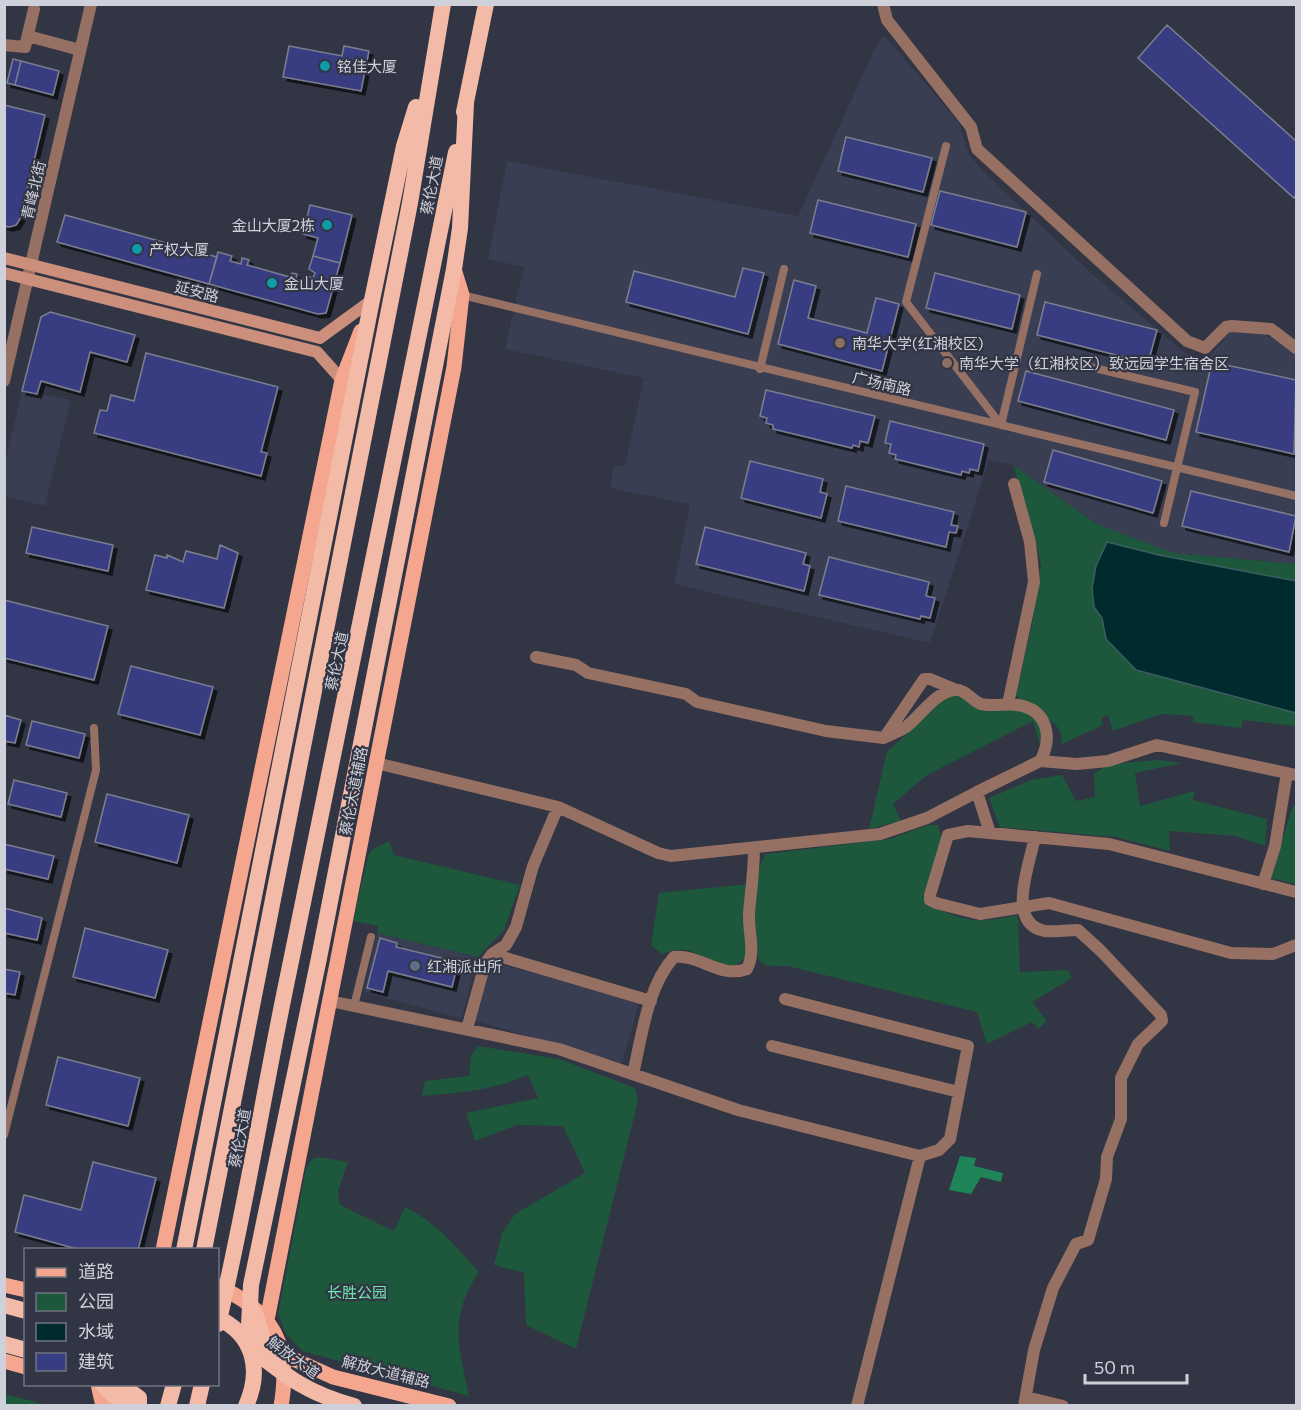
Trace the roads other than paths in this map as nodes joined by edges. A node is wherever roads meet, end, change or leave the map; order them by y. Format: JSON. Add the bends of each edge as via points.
{"nodes":[{"id":1,"x":91,"y":4,"type":"edge"},
{"id":2,"x":442,"y":4,"type":"edge"},
{"id":3,"x":486,"y":4,"type":"edge"},
{"id":4,"x":883,"y":4,"type":"edge"},
{"id":5,"x":34,"y":9,"type":"dead end"},
{"id":6,"x":28,"y":36,"type":"junction"},
{"id":7,"x":434,"y":43,"type":"junction"},
{"id":8,"x":4,"y":45,"type":"edge"},
{"id":9,"x":80,"y":50,"type":"junction"},
{"id":10,"x":466,"y":103,"type":"junction"},
{"id":11,"x":946,"y":146,"type":"dead end"},
{"id":12,"x":4,"y":258,"type":"edge"},
{"id":13,"x":31,"y":265,"type":"junction"},
{"id":14,"x":454,"y":269,"type":"junction"},
{"id":15,"x":784,"y":269,"type":"dead end"},
{"id":16,"x":4,"y":273,"type":"edge"},
{"id":17,"x":1037,"y":274,"type":"dead end"},
{"id":18,"x":28,"y":278,"type":"junction"},
{"id":19,"x":462,"y":295,"type":"junction"},
{"id":20,"x":372,"y":300,"type":"junction"},
{"id":21,"x":1296,"y":348,"type":"edge"},
{"id":22,"x":1061,"y":360,"type":"dead end"},
{"id":23,"x":760,"y":369,"type":"junction"},
{"id":24,"x":342,"y":380,"type":"junction"},
{"id":25,"x":4,"y":381,"type":"edge"},
{"id":26,"x":1002,"y":425,"type":"junction"},
{"id":27,"x":1177,"y":467,"type":"junction"},
{"id":28,"x":1014,"y":484,"type":"dead end"},
{"id":29,"x":1296,"y":496,"type":"edge"},
{"id":30,"x":1164,"y":523,"type":"dead end"},
{"id":31,"x":536,"y":657,"type":"dead end"},
{"id":32,"x":954,"y":689,"type":"junction"},
{"id":33,"x":1008,"y":704,"type":"junction"},
{"id":34,"x":94,"y":728,"type":"dead end"},
{"id":35,"x":884,"y":738,"type":"junction"},
{"id":36,"x":1040,"y":761,"type":"junction"},
{"id":37,"x":376,"y":763,"type":"junction"},
{"id":38,"x":1292,"y":774,"type":"edge"},
{"id":39,"x":977,"y":792,"type":"junction"},
{"id":40,"x":558,"y":807,"type":"junction"},
{"id":41,"x":990,"y":833,"type":"junction"},
{"id":42,"x":1035,"y":837,"type":"junction"},
{"id":43,"x":754,"y":848,"type":"junction"},
{"id":44,"x":1263,"y":884,"type":"junction"},
{"id":45,"x":1296,"y":892,"type":"edge"},
{"id":46,"x":1023,"y":908,"type":"junction"},
{"id":47,"x":371,"y":937,"type":"dead end"},
{"id":48,"x":1296,"y":945,"type":"edge"},
{"id":49,"x":492,"y":954,"type":"junction"},
{"id":50,"x":785,"y":999,"type":"dead end"},
{"id":51,"x":651,"y":1000,"type":"junction"},
{"id":52,"x":330,"y":1001,"type":"junction"},
{"id":53,"x":354,"y":1006,"type":"junction"},
{"id":54,"x":467,"y":1029,"type":"junction"},
{"id":55,"x":772,"y":1046,"type":"dead end"},
{"id":56,"x":633,"y":1074,"type":"junction"},
{"id":57,"x":959,"y":1092,"type":"junction"},
{"id":58,"x":4,"y":1135,"type":"edge"},
{"id":59,"x":920,"y":1156,"type":"junction"},
{"id":60,"x":163,"y":1248,"type":"edge"},
{"id":61,"x":184,"y":1248,"type":"edge"},
{"id":62,"x":204,"y":1248,"type":"edge"},
{"id":63,"x":4,"y":1285,"type":"edge"},
{"id":64,"x":251,"y":1285,"type":"junction"},
{"id":65,"x":219,"y":1286,"type":"edge"},
{"id":66,"x":24,"y":1290,"type":"edge"},
{"id":67,"x":219,"y":1302,"type":"edge"},
{"id":68,"x":4,"y":1304,"type":"edge"},
{"id":69,"x":24,"y":1309,"type":"edge"},
{"id":70,"x":219,"y":1318,"type":"edge"},
{"id":71,"x":219,"y":1320,"type":"edge"},
{"id":72,"x":267,"y":1320,"type":"junction"},
{"id":73,"x":4,"y":1343,"type":"edge"},
{"id":74,"x":248,"y":1346,"type":"junction"},
{"id":75,"x":24,"y":1348,"type":"edge"},
{"id":76,"x":282,"y":1354,"type":"junction"},
{"id":77,"x":4,"y":1361,"type":"edge"},
{"id":78,"x":24,"y":1366,"type":"edge"},
{"id":79,"x":290,"y":1380,"type":"junction"},
{"id":80,"x":96,"y":1386,"type":"edge"},
{"id":81,"x":122,"y":1386,"type":"edge"},
{"id":82,"x":173,"y":1386,"type":"edge"},
{"id":83,"x":202,"y":1386,"type":"edge"},
{"id":84,"x":137,"y":1400,"type":"edge"},
{"id":85,"x":1025,"y":1401,"type":"edge"},
{"id":86,"x":103,"y":1406,"type":"edge"},
{"id":87,"x":168,"y":1406,"type":"edge"},
{"id":88,"x":197,"y":1406,"type":"edge"},
{"id":89,"x":246,"y":1406,"type":"edge"},
{"id":90,"x":281,"y":1406,"type":"edge"},
{"id":91,"x":354,"y":1406,"type":"edge"},
{"id":92,"x":449,"y":1406,"type":"edge"},
{"id":93,"x":857,"y":1406,"type":"edge"},
{"id":94,"x":1063,"y":1406,"type":"edge"}],
"edges":[{"from":1,"to":9,"type":"street","name":"青峰北街"},
{"from":2,"to":7,"type":"highway","name":"蔡伦大道"},
{"from":3,"to":10,"type":"highway","name":"蔡伦大道"},
{"from":4,"to":21,"type":"street","via":[[888,20],[971,127],[977,149],[1187,341],[1205,348],[1226,327],[1232,326],[1270,329]]},
{"from":5,"to":6,"type":"street"},
{"from":6,"to":8,"type":"street","via":[[25,47]]},
{"from":6,"to":9,"type":"street"},
{"from":7,"to":20,"type":"highway","via":[[404,146]]},
{"from":7,"to":62,"type":"highway","name":"蔡伦大道","via":[[410,203]]},
{"from":9,"to":13,"type":"street","name":"青峰北街"},
{"from":10,"to":14,"type":"highway","via":[[460,228]]},
{"from":10,"to":71,"type":"highway","name":"蔡伦大道","via":[[288,975],[238,1242]]},
{"from":11,"to":26,"type":"lane","via":[[906,302]]},
{"from":12,"to":13,"type":"main road","name":"延安路"},
{"from":13,"to":18,"type":"street","name":"青峰北街"},
{"from":13,"to":20,"type":"main road","name":"延安路","via":[[320,338]]},
{"from":14,"to":19,"type":"main road","name":"蔡伦大道辅路"},
{"from":14,"to":64,"type":"highway","via":[[320,958]]},
{"from":15,"to":23,"type":"lane"},
{"from":16,"to":18,"type":"main road","name":"延安路"},
{"from":17,"to":26,"type":"lane"},
{"from":18,"to":24,"type":"main road","name":"延安路","via":[[317,352]]},
{"from":18,"to":25,"type":"street","name":"青峰北街"},
{"from":19,"to":23,"type":"lane","name":"广场南路"},
{"from":19,"to":37,"type":"main road","name":"蔡伦大道辅路","via":[[454,367]]},
{"from":20,"to":24,"type":"main road"},
{"from":20,"to":61,"type":"highway"},
{"from":22,"to":27,"type":"lane","via":[[1195,392]]},
{"from":23,"to":26,"type":"lane","name":"广场南路"},
{"from":24,"to":60,"type":"main road"},
{"from":26,"to":27,"type":"lane","name":"广场南路"},
{"from":27,"to":29,"type":"lane","name":"广场南路"},
{"from":27,"to":30,"type":"lane"},
{"from":28,"to":33,"type":"street","via":[[1030,542],[1034,582]]},
{"from":31,"to":35,"type":"street","via":[[576,665],[588,673],[686,694],[697,702],[826,731]]},
{"from":32,"to":33,"type":"street","via":[[966,692],[981,704]]},
{"from":32,"to":35,"type":"street","via":[[942,694],[905,728]]},
{"from":32,"to":35,"type":"street","via":[[924,680]]},
{"from":33,"to":36,"type":"street","via":[[1021,705],[1047,724],[1046,751]]},
{"from":34,"to":58,"type":"lane","via":[[96,770]]},
{"from":36,"to":38,"type":"street","via":[[1108,761],[1157,746]]},
{"from":36,"to":39,"type":"street"},
{"from":37,"to":40,"type":"street"},
{"from":37,"to":52,"type":"main road","name":"蔡伦大道辅路"},
{"from":38,"to":44,"type":"street"},
{"from":39,"to":41,"type":"street"},
{"from":39,"to":43,"type":"street","via":[[927,818],[880,834]]},
{"from":40,"to":43,"type":"street","via":[[671,856]]},
{"from":40,"to":49,"type":"street","via":[[533,866],[516,927],[506,945]]},
{"from":41,"to":42,"type":"street"},
{"from":41,"to":46,"type":"street","via":[[968,831],[948,835],[930,900],[980,914]]},
{"from":42,"to":44,"type":"street","via":[[1109,844]]},
{"from":42,"to":46,"type":"street"},
{"from":43,"to":51,"type":"street","via":[[755,877],[749,915],[752,953],[747,969],[726,971],[693,958],[674,957]]},
{"from":44,"to":45,"type":"street"},
{"from":46,"to":48,"type":"street","via":[[1050,903],[1231,953],[1273,954]]},
{"from":46,"to":85,"type":"street","via":[[1024,917],[1044,931],[1078,930],[1162,1021],[1138,1044],[1121,1078],[1121,1119],[1107,1157],[1106,1179],[1088,1240],[1076,1244],[1053,1288],[1034,1350]]},
{"from":47,"to":53,"type":"lane"},
{"from":49,"to":51,"type":"street"},
{"from":49,"to":54,"type":"street","via":[[485,964]]},
{"from":50,"to":57,"type":"street","via":[[968,1046]]},
{"from":51,"to":56,"type":"street"},
{"from":52,"to":53,"type":"street"},
{"from":52,"to":72,"type":"main road","name":"蔡伦大道辅路"},
{"from":53,"to":54,"type":"street"},
{"from":54,"to":56,"type":"street","via":[[559,1049]]},
{"from":55,"to":57,"type":"street"},
{"from":56,"to":59,"type":"street","via":[[738,1110]]},
{"from":57,"to":59,"type":"street","via":[[950,1139],[939,1150]]},
{"from":59,"to":93,"type":"street"},
{"from":63,"to":66,"type":"main road"},
{"from":64,"to":67,"type":"highway","via":[[242,1302]]},
{"from":64,"to":74,"type":"highway"},
{"from":64,"to":79,"type":"highway","via":[[265,1345]]},
{"from":65,"to":72,"type":"main road","via":[[244,1299]]},
{"from":68,"to":69,"type":"highway"},
{"from":70,"to":74,"type":"highway","via":[[231,1324]]},
{"from":72,"to":76,"type":"main road"},
{"from":73,"to":75,"type":"highway"},
{"from":74,"to":79,"type":"highway","name":"解放大道"},
{"from":74,"to":89,"type":"highway","via":[[256,1372]]},
{"from":76,"to":90,"type":"main road","via":[[286,1378]]},
{"from":76,"to":92,"type":"main road","name":"解放大道辅路","via":[[333,1377]]},
{"from":77,"to":78,"type":"main road"},
{"from":79,"to":91,"type":"highway","name":"解放大道","via":[[311,1392]]},
{"from":80,"to":84,"type":"highway"},
{"from":80,"to":86,"type":"main road"},
{"from":81,"to":84,"type":"highway"},
{"from":82,"to":87,"type":"highway"},
{"from":83,"to":88,"type":"highway"},
{"from":85,"to":94,"type":"street"}]}
